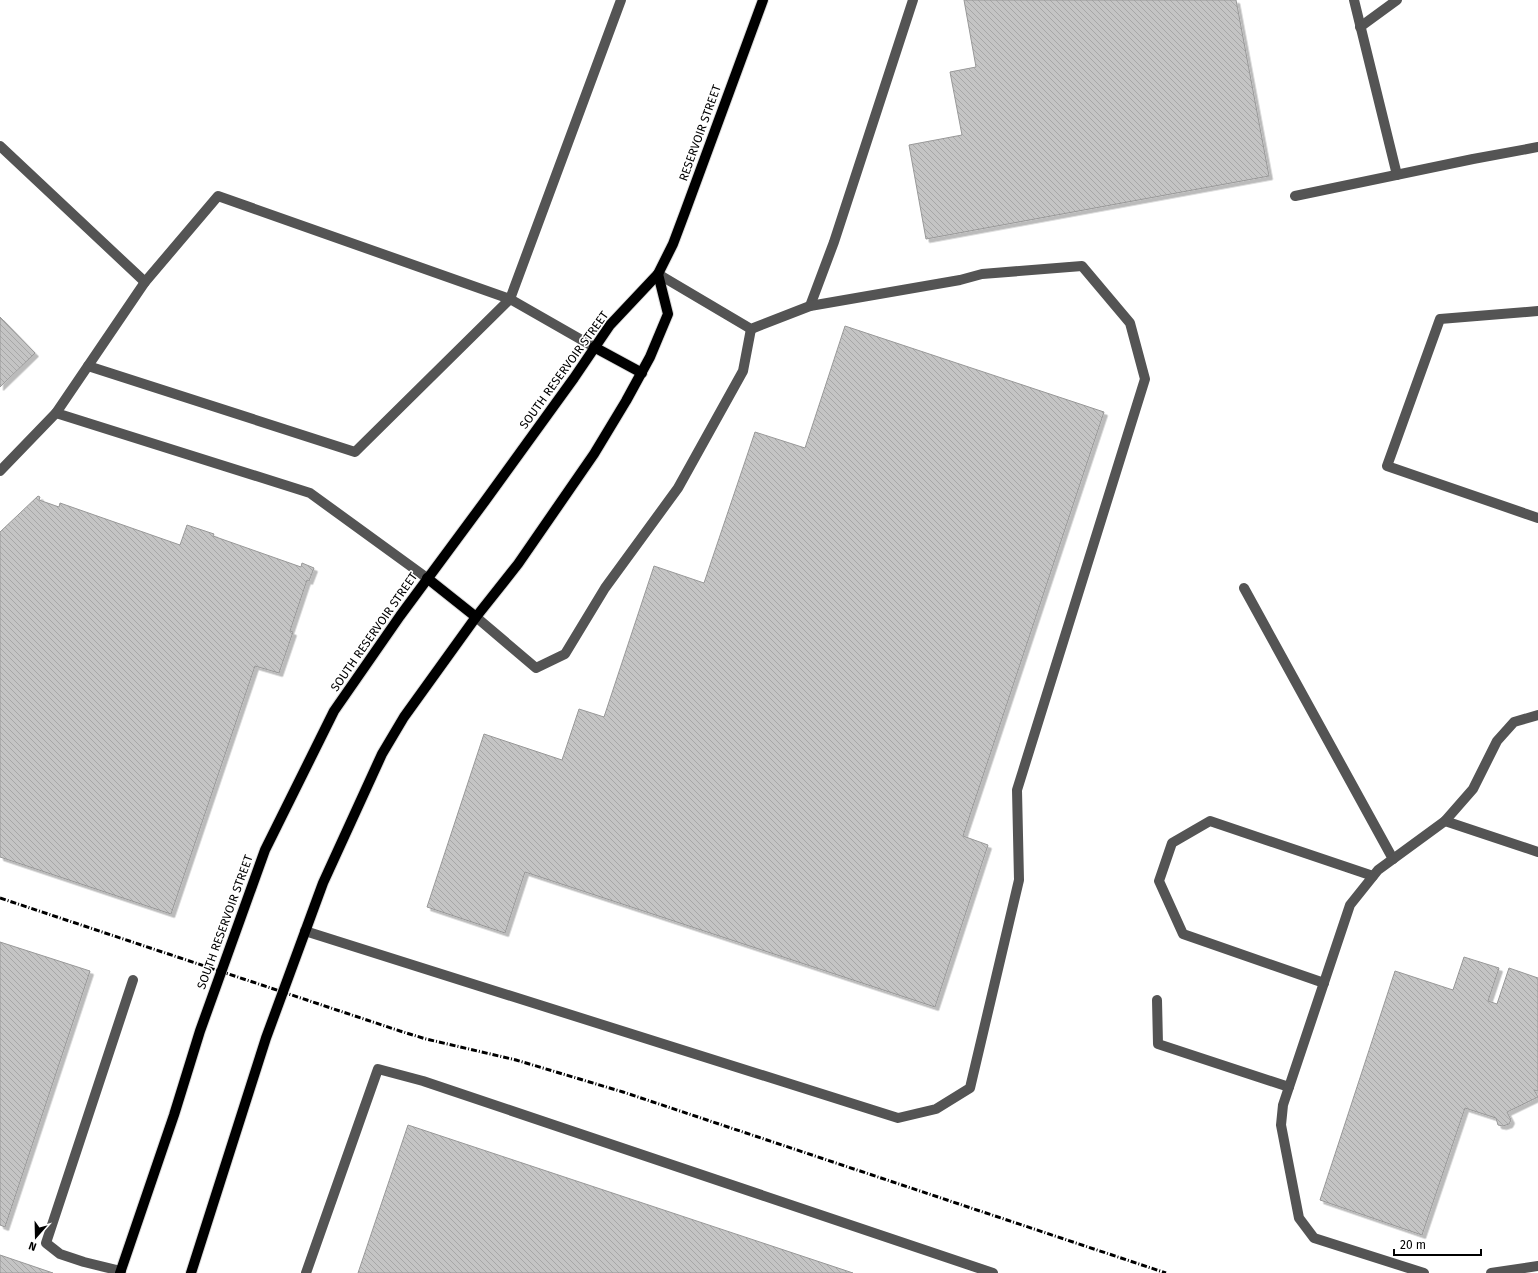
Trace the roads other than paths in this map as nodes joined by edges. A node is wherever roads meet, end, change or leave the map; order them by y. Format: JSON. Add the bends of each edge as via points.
{"nodes":[{"id":1,"x":621,"y":0,"type":"edge"},
{"id":2,"x":763,"y":0,"type":"edge"},
{"id":3,"x":913,"y":0,"type":"edge"},
{"id":4,"x":1354,"y":0,"type":"edge"},
{"id":5,"x":1396,"y":0,"type":"edge"},
{"id":6,"x":1360,"y":27,"type":"junction"},
{"id":7,"x":0,"y":146,"type":"edge"},
{"id":8,"x":1538,"y":147,"type":"edge"},
{"id":9,"x":1397,"y":174,"type":"junction"},
{"id":10,"x":1295,"y":196,"type":"dead end"},
{"id":11,"x":658,"y":274,"type":"junction"},
{"id":12,"x":145,"y":282,"type":"junction"},
{"id":13,"x":510,"y":299,"type":"junction"},
{"id":14,"x":810,"y":306,"type":"junction"},
{"id":15,"x":1538,"y":311,"type":"edge"},
{"id":16,"x":751,"y":329,"type":"junction"},
{"id":17,"x":594,"y":347,"type":"junction"},
{"id":18,"x":88,"y":366,"type":"junction"},
{"id":19,"x":642,"y":373,"type":"junction"},
{"id":20,"x":56,"y":413,"type":"junction"},
{"id":21,"x":0,"y":471,"type":"edge"},
{"id":22,"x":1538,"y":518,"type":"edge"},
{"id":23,"x":427,"y":578,"type":"junction"},
{"id":24,"x":1244,"y":588,"type":"dead end"},
{"id":25,"x":476,"y":617,"type":"junction"},
{"id":26,"x":1538,"y":715,"type":"edge"},
{"id":27,"x":1445,"y":821,"type":"junction"},
{"id":28,"x":1538,"y":852,"type":"edge"},
{"id":29,"x":1393,"y":859,"type":"junction"},
{"id":30,"x":1373,"y":876,"type":"junction"},
{"id":31,"x":305,"y":931,"type":"junction"},
{"id":32,"x":133,"y":980,"type":"dead end"},
{"id":33,"x":1324,"y":983,"type":"junction"},
{"id":34,"x":1157,"y":1000,"type":"dead end"},
{"id":35,"x":1289,"y":1087,"type":"junction"},
{"id":36,"x":1538,"y":1266,"type":"edge"},
{"id":37,"x":121,"y":1272,"type":"edge"},
{"id":38,"x":191,"y":1273,"type":"edge"},
{"id":39,"x":306,"y":1273,"type":"edge"},
{"id":40,"x":993,"y":1273,"type":"edge"},
{"id":41,"x":1424,"y":1273,"type":"edge"},
{"id":42,"x":1491,"y":1273,"type":"edge"}],
"edges":[{"from":1,"to":13,"type":"lane"},
{"from":2,"to":11,"type":"main road","name":"RESERVOIR STREET","via":[[673,244]]},
{"from":3,"to":14,"type":"lane","via":[[834,242]]},
{"from":4,"to":6,"type":"lane"},
{"from":5,"to":6,"type":"lane"},
{"from":6,"to":9,"type":"lane"},
{"from":7,"to":12,"type":"lane"},
{"from":8,"to":9,"type":"lane"},
{"from":9,"to":10,"type":"lane"},
{"from":11,"to":16,"type":"lane"},
{"from":11,"to":17,"type":"main road","name":"SOUTH RESERVOIR STREET","via":[[610,325]]},
{"from":11,"to":19,"type":"main road","via":[[668,314]]},
{"from":12,"to":13,"type":"lane","via":[[218,196]]},
{"from":12,"to":18,"type":"lane"},
{"from":13,"to":17,"type":"lane"},
{"from":13,"to":18,"type":"lane","via":[[355,452]]},
{"from":14,"to":16,"type":"lane"},
{"from":14,"to":31,"type":"lane","via":[[982,274],[1082,266],[1130,323],[1145,379],[1017,790],[1019,880],[970,1088],[936,1109],[898,1118]]},
{"from":15,"to":22,"type":"lane","via":[[1440,319],[1387,466]]},
{"from":16,"to":25,"type":"lane","via":[[744,371],[678,488],[605,588],[565,654],[536,668]]},
{"from":17,"to":19,"type":"main road"},
{"from":17,"to":23,"type":"main road","name":"SOUTH RESERVOIR STREET"},
{"from":18,"to":20,"type":"lane"},
{"from":19,"to":25,"type":"main road","via":[[594,454],[518,564]]},
{"from":20,"to":21,"type":"lane"},
{"from":20,"to":23,"type":"lane","via":[[310,494]]},
{"from":23,"to":25,"type":"main road"},
{"from":23,"to":37,"type":"main road","name":"SOUTH RESERVOIR STREET","via":[[334,711],[265,850],[200,1031]]},
{"from":24,"to":29,"type":"lane"},
{"from":25,"to":31,"type":"main road","via":[[404,717],[382,754],[323,883]]},
{"from":26,"to":27,"type":"lane","via":[[1514,722],[1497,741],[1473,789]]},
{"from":27,"to":28,"type":"lane"},
{"from":27,"to":29,"type":"lane"},
{"from":29,"to":30,"type":"lane"},
{"from":30,"to":33,"type":"lane","via":[[1350,905]]},
{"from":30,"to":33,"type":"lane","via":[[1210,821],[1172,842],[1159,881],[1183,934]]},
{"from":31,"to":38,"type":"main road","via":[[266,1038]]},
{"from":32,"to":37,"type":"lane","via":[[46,1243],[60,1254]]},
{"from":33,"to":35,"type":"lane"},
{"from":34,"to":35,"type":"lane","via":[[1158,1044]]},
{"from":35,"to":41,"type":"lane","via":[[1283,1105],[1281,1125],[1299,1218],[1314,1238]]},
{"from":36,"to":42,"type":"lane"},
{"from":39,"to":40,"type":"lane","via":[[378,1069]]}]}
